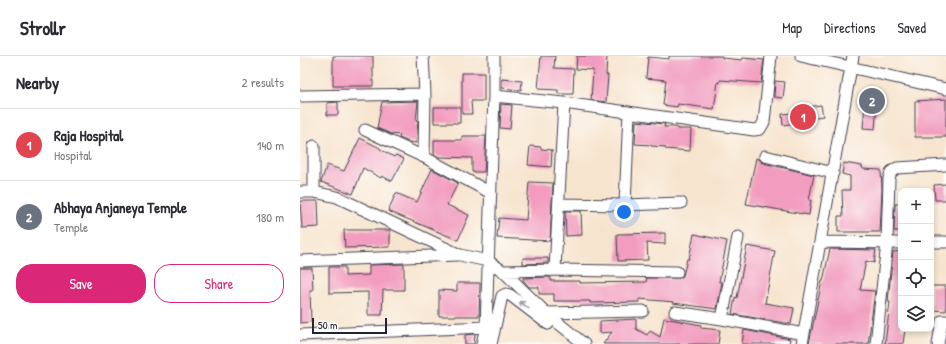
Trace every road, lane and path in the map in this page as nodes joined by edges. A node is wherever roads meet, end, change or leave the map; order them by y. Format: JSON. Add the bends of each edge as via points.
{"nodes":[{"id":1,"x":423,"y":56,"type":"edge"},
{"id":2,"x":494,"y":56,"type":"edge"},
{"id":3,"x":771,"y":56,"type":"edge"},
{"id":4,"x":801,"y":56,"type":"edge"},
{"id":5,"x":852,"y":61,"type":"edge"},
{"id":6,"x":946,"y":89,"type":"edge"},
{"id":7,"x":425,"y":94,"type":"junction"},
{"id":8,"x":300,"y":96,"type":"edge"},
{"id":9,"x":494,"y":96,"type":"junction"},
{"id":10,"x":564,"y":103,"type":"junction"},
{"id":11,"x":629,"y":112,"type":"junction"},
{"id":12,"x":365,"y":130,"type":"dead end"},
{"id":13,"x":314,"y":146,"type":"dead end"},
{"id":14,"x":765,"y":156,"type":"dead end"},
{"id":15,"x":424,"y":158,"type":"junction"},
{"id":16,"x":946,"y":164,"type":"edge"},
{"id":17,"x":833,"y":173,"type":"junction"},
{"id":18,"x":300,"y":192,"type":"edge"},
{"id":19,"x":314,"y":192,"type":"junction"},
{"id":20,"x":491,"y":193,"type":"junction"},
{"id":21,"x":681,"y":203,"type":"dead end"},
{"id":22,"x":559,"y":204,"type":"junction"},
{"id":23,"x":626,"y":205,"type":"junction"},
{"id":24,"x":738,"y":237,"type":"dead end"},
{"id":25,"x":820,"y":242,"type":"junction"},
{"id":26,"x":934,"y":242,"type":"edge"},
{"id":27,"x":946,"y":242,"type":"edge"},
{"id":28,"x":887,"y":243,"type":"junction"},
{"id":29,"x":898,"y":243,"type":"edge"},
{"id":30,"x":460,"y":255,"type":"junction"},
{"id":31,"x":300,"y":261,"type":"edge"},
{"id":32,"x":488,"y":261,"type":"junction"},
{"id":33,"x":555,"y":270,"type":"junction"},
{"id":34,"x":502,"y":271,"type":"junction"},
{"id":35,"x":677,"y":272,"type":"dead end"},
{"id":36,"x":643,"y":311,"type":"dead end"},
{"id":37,"x":675,"y":312,"type":"dead end"},
{"id":38,"x":549,"y":319,"type":"junction"},
{"id":39,"x":722,"y":319,"type":"junction"},
{"id":40,"x":946,"y":321,"type":"edge"},
{"id":41,"x":486,"y":326,"type":"junction"},
{"id":42,"x":300,"y":335,"type":"edge"},
{"id":43,"x":803,"y":339,"type":"edge"},
{"id":44,"x":570,"y":340,"type":"edge"},
{"id":45,"x":482,"y":344,"type":"edge"},
{"id":46,"x":491,"y":344,"type":"edge"},
{"id":47,"x":584,"y":344,"type":"edge"},
{"id":48,"x":876,"y":344,"type":"edge"},
{"id":49,"x":938,"y":344,"type":"edge"}],
"edges":[{"from":1,"to":7,"type":"street"},
{"from":2,"to":9,"type":"street"},
{"from":3,"to":11,"type":"street","via":[[764,122],[760,129]]},
{"from":4,"to":5,"type":"street"},
{"from":5,"to":6,"type":"street"},
{"from":5,"to":17,"type":"street"},
{"from":7,"to":8,"type":"street"},
{"from":7,"to":15,"type":"street"},
{"from":9,"to":10,"type":"street"},
{"from":9,"to":20,"type":"street"},
{"from":10,"to":11,"type":"street"},
{"from":10,"to":22,"type":"street"},
{"from":11,"to":23,"type":"street"},
{"from":12,"to":15,"type":"street"},
{"from":13,"to":19,"type":"street"},
{"from":14,"to":17,"type":"street"},
{"from":15,"to":20,"type":"street"},
{"from":16,"to":28,"type":"street","via":[[897,168],[892,172],[889,179]]},
{"from":17,"to":25,"type":"street"},
{"from":18,"to":19,"type":"street"},
{"from":19,"to":30,"type":"street","via":[[337,197]]},
{"from":20,"to":32,"type":"street"},
{"from":21,"to":23,"type":"street"},
{"from":22,"to":23,"type":"street"},
{"from":22,"to":33,"type":"street"},
{"from":24,"to":39,"type":"street"},
{"from":25,"to":28,"type":"street"},
{"from":25,"to":43,"type":"street"},
{"from":26,"to":27,"type":"street"},
{"from":28,"to":29,"type":"street"},
{"from":28,"to":48,"type":"street"},
{"from":30,"to":31,"type":"street"},
{"from":30,"to":32,"type":"street"},
{"from":32,"to":34,"type":"street"},
{"from":32,"to":41,"type":"street"},
{"from":33,"to":34,"type":"street"},
{"from":33,"to":35,"type":"street"},
{"from":34,"to":38,"type":"street"},
{"from":36,"to":38,"type":"street"},
{"from":37,"to":39,"type":"street"},
{"from":38,"to":44,"type":"street"},
{"from":38,"to":46,"type":"street","one_way":true,"via":[[506,294],[502,296]]},
{"from":39,"to":43,"type":"street"},
{"from":40,"to":49,"type":"street","via":[[942,321]]},
{"from":41,"to":42,"type":"street"},
{"from":41,"to":45,"type":"street"},
{"from":44,"to":47,"type":"street"}]}
